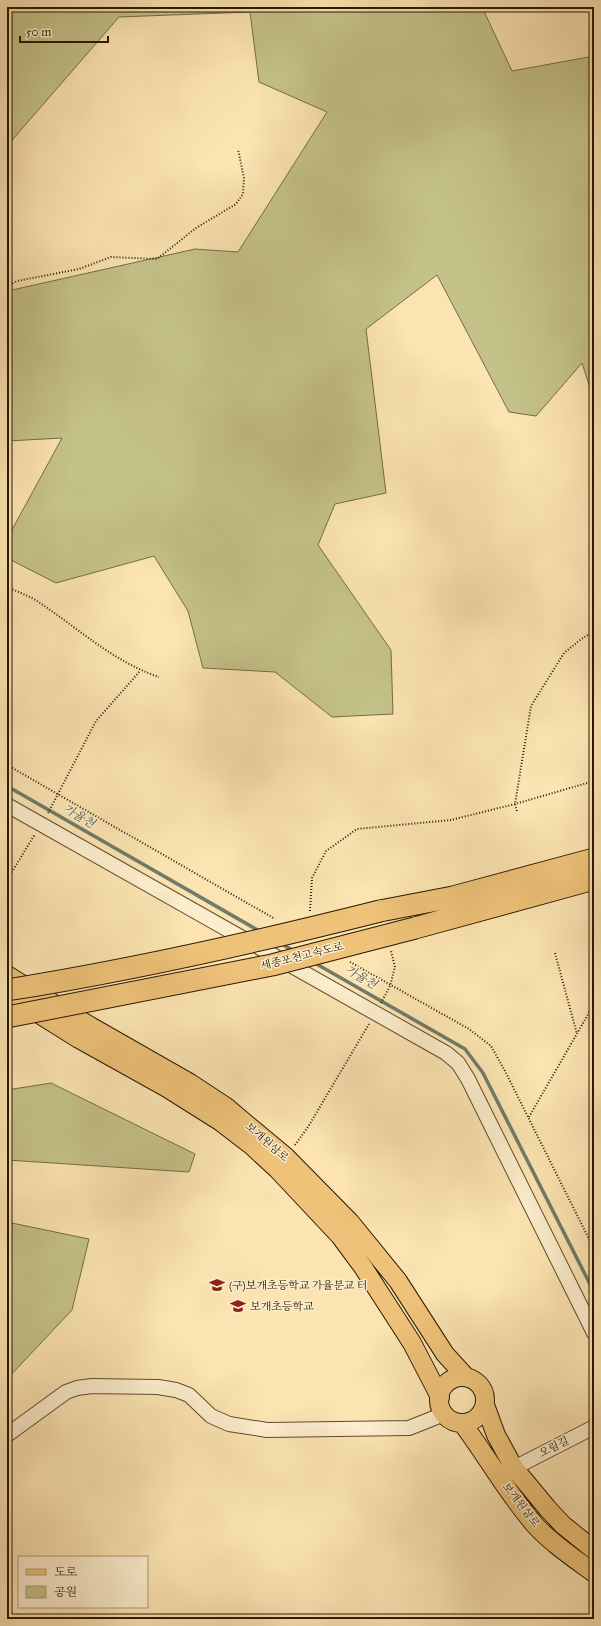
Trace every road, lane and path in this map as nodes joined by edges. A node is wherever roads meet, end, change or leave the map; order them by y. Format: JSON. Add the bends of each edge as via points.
{"nodes":[{"id":1,"x":238,"y":149,"type":"dead end"},
{"id":2,"x":7,"y":286,"type":"edge"},
{"id":3,"x":7,"y":587,"type":"edge"},
{"id":4,"x":594,"y":631,"type":"edge"},
{"id":5,"x":140,"y":671,"type":"junction"},
{"id":6,"x":159,"y":677,"type":"dead end"},
{"id":7,"x":594,"y":781,"type":"edge"},
{"id":8,"x":515,"y":804,"type":"junction"},
{"id":9,"x":7,"y":805,"type":"edge"},
{"id":10,"x":516,"y":811,"type":"dead end"},
{"id":11,"x":42,"y":822,"type":"junction"},
{"id":12,"x":594,"y":859,"type":"edge"},
{"id":13,"x":594,"y":879,"type":"edge"},
{"id":14,"x":7,"y":880,"type":"edge"},
{"id":15,"x":313,"y":916,"type":"dead end"},
{"id":16,"x":390,"y":951,"type":"dead end"},
{"id":17,"x":555,"y":953,"type":"dead end"},
{"id":18,"x":7,"y":975,"type":"edge"},
{"id":19,"x":7,"y":990,"type":"edge"},
{"id":20,"x":7,"y":994,"type":"edge"},
{"id":21,"x":594,"y":1004,"type":"edge"},
{"id":22,"x":376,"y":1011,"type":"junction"},
{"id":23,"x":7,"y":1017,"type":"edge"},
{"id":24,"x":577,"y":1034,"type":"junction"},
{"id":25,"x":529,"y":1117,"type":"dead end"},
{"id":26,"x":286,"y":1157,"type":"junction"},
{"id":27,"x":594,"y":1333,"type":"edge"},
{"id":28,"x":466,"y":1377,"type":"junction"},
{"id":29,"x":440,"y":1397,"type":"junction"},
{"id":30,"x":485,"y":1405,"type":"junction"},
{"id":31,"x":444,"y":1414,"type":"junction"},
{"id":32,"x":462,"y":1423,"type":"junction"},
{"id":33,"x":594,"y":1427,"type":"edge"},
{"id":34,"x":7,"y":1435,"type":"edge"},
{"id":35,"x":514,"y":1468,"type":"junction"},
{"id":36,"x":594,"y":1550,"type":"edge"},
{"id":37,"x":594,"y":1574,"type":"edge"}],
"edges":[{"from":1,"to":2,"type":"path","via":[[244,178],[243,194],[236,204],[196,228],[157,260],[111,257],[79,269],[17,281]]},
{"from":3,"to":5,"type":"path","via":[[39,602]]},
{"from":4,"to":8,"type":"path","via":[[564,653],[531,706]]},
{"from":5,"to":6,"type":"path"},
{"from":5,"to":11,"type":"path","via":[[96,721]]},
{"from":7,"to":8,"type":"path"},
{"from":8,"to":10,"type":"path"},
{"from":8,"to":15,"type":"path","via":[[451,820],[357,830],[326,851],[312,878],[309,910]]},
{"from":9,"to":11,"type":"street"},
{"from":11,"to":14,"type":"path"},
{"from":11,"to":22,"type":"street"},
{"from":12,"to":19,"type":"highway","bridge":true,"via":[[453,897],[380,911],[231,948],[50,984]]},
{"from":13,"to":23,"type":"highway","name":"세종포천고속도로","bridge":true,"via":[[272,965]]},
{"from":16,"to":22,"type":"path","via":[[395,967],[390,986]]},
{"from":17,"to":24,"type":"path"},
{"from":18,"to":26,"type":"main road","name":"보개원삼로","via":[[190,1083],[225,1106]]},
{"from":20,"to":29,"type":"main road","name":"보개원삼로","via":[[78,1039],[167,1088],[221,1122],[278,1170],[340,1236],[363,1267],[412,1343]]},
{"from":21,"to":24,"type":"path"},
{"from":22,"to":26,"type":"path","via":[[308,1127]]},
{"from":22,"to":27,"type":"street","via":[[446,1053],[458,1063]]},
{"from":24,"to":25,"type":"path"},
{"from":26,"to":28,"type":"main road","name":"보개원삼로","via":[[350,1222],[398,1281],[445,1354]]},
{"from":28,"to":29,"type":"main road","via":[[452,1380],[442,1390]]},
{"from":28,"to":30,"type":"main road","via":[[479,1384],[485,1397]]},
{"from":29,"to":31,"type":"main road"},
{"from":30,"to":32,"type":"main road","via":[[476,1418]]},
{"from":30,"to":35,"type":"main road","name":"보개원삼로","via":[[496,1435]]},
{"from":31,"to":32,"type":"main road","via":[[454,1422]]},
{"from":31,"to":34,"type":"street","via":[[409,1428],[267,1430],[229,1424],[211,1416],[189,1395],[176,1390],[158,1387],[92,1386],[66,1392]]},
{"from":32,"to":37,"type":"main road","name":"보개원삼로","via":[[516,1503],[536,1526]]},
{"from":33,"to":35,"type":"street","name":"오림길"},
{"from":35,"to":36,"type":"main road","name":"보개원삼로","via":[[558,1520]]}]}
